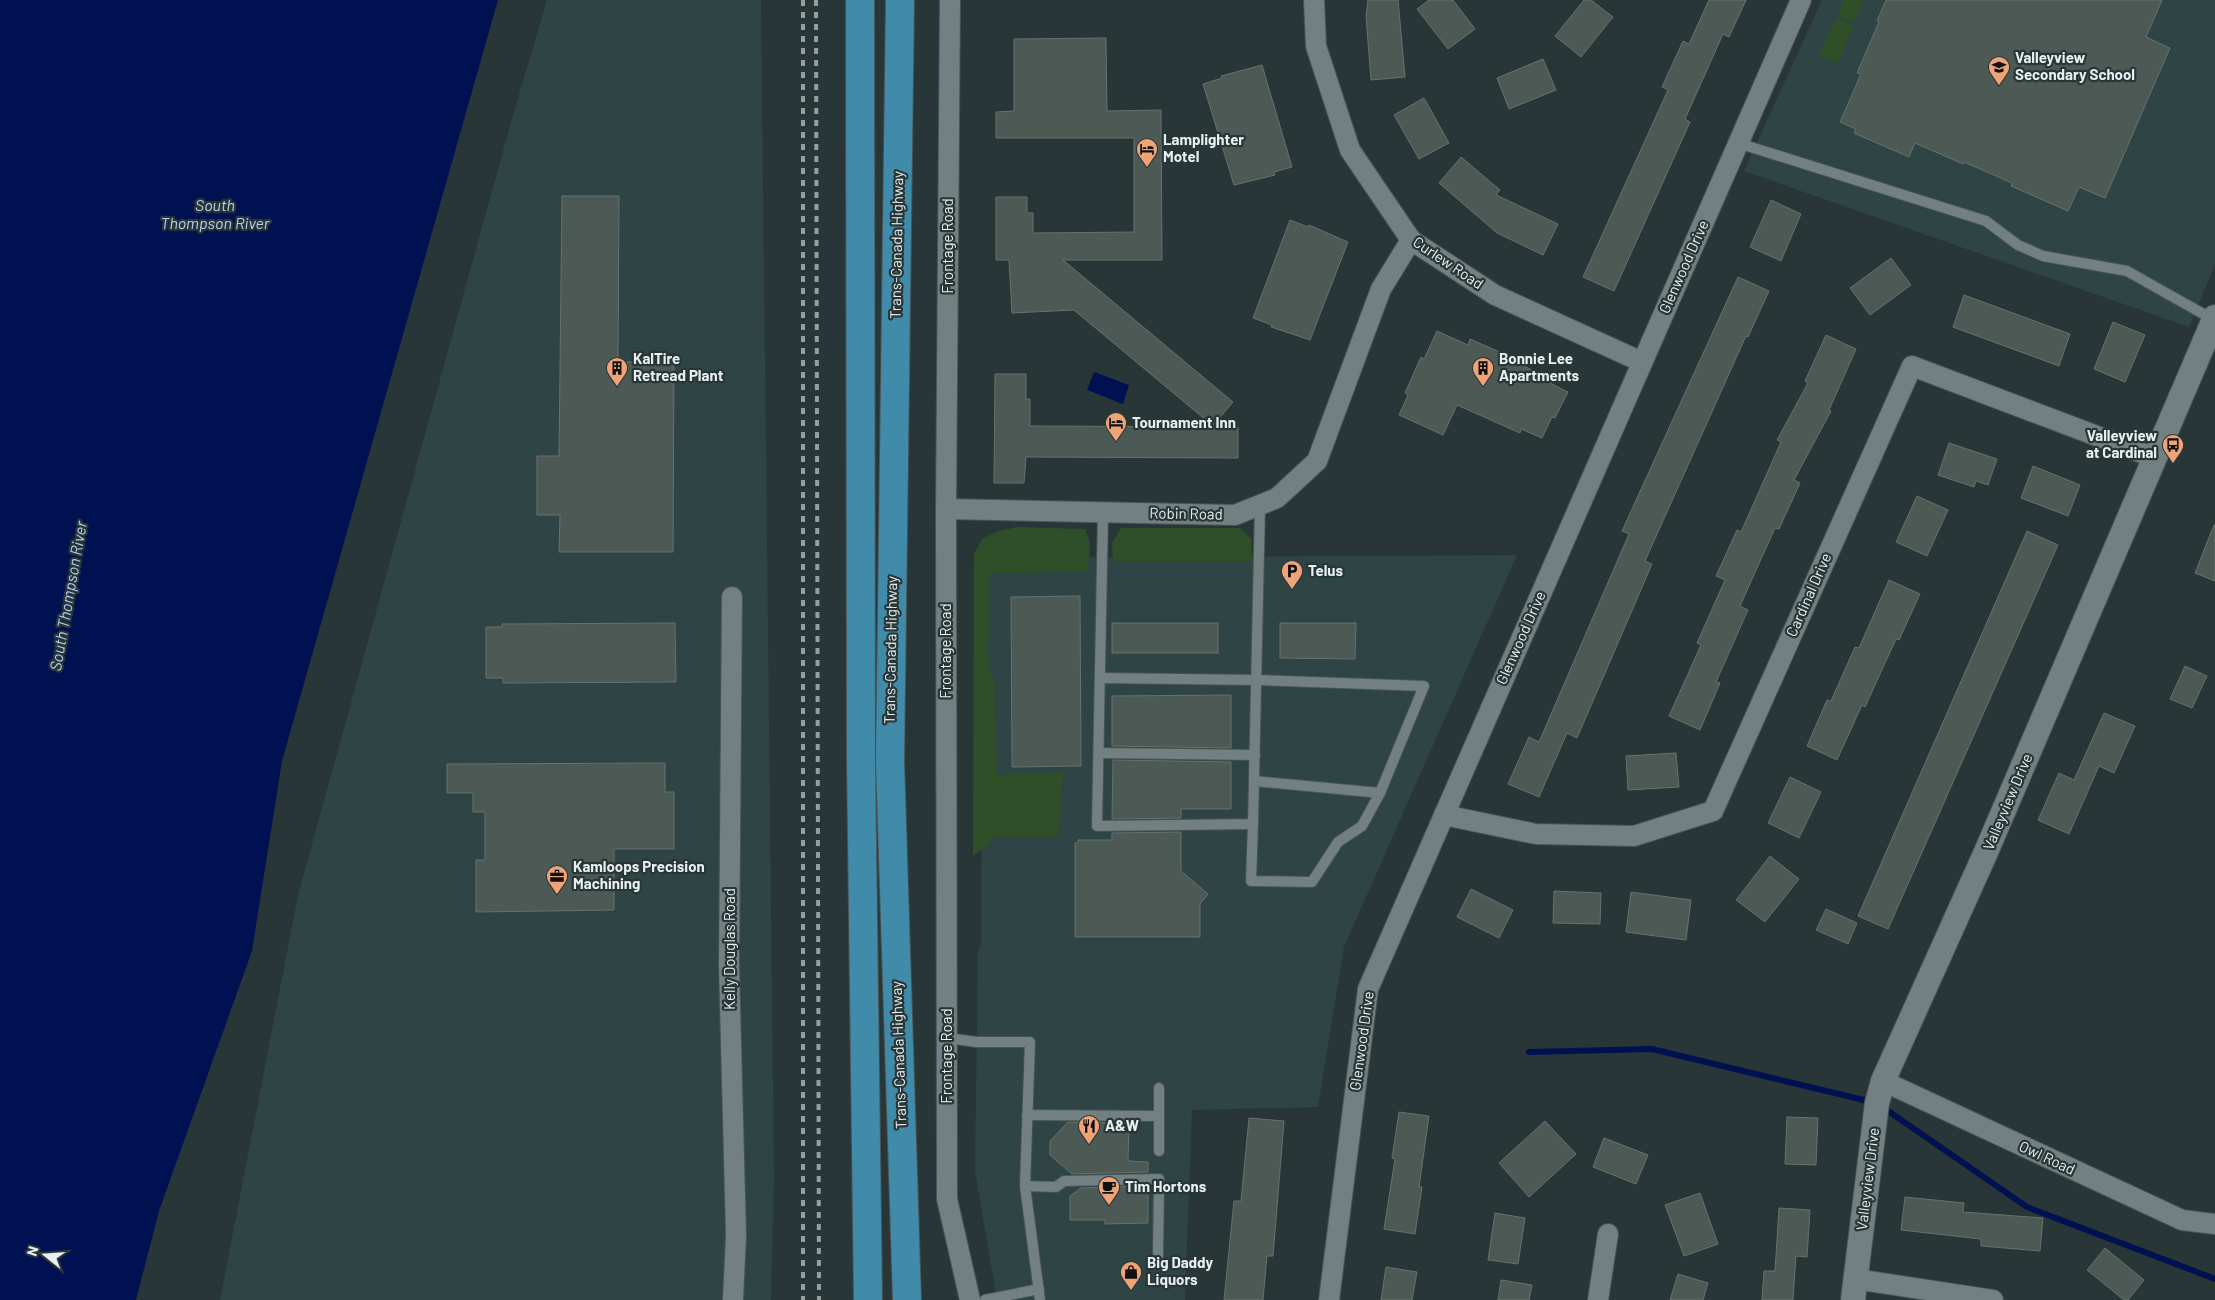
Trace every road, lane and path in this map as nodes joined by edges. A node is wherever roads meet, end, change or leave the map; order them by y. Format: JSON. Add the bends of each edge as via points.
{"nodes":[{"id":1,"x":860,"y":0,"type":"edge"},
{"id":2,"x":900,"y":0,"type":"edge"},
{"id":3,"x":950,"y":0,"type":"edge"},
{"id":4,"x":1314,"y":0,"type":"edge"},
{"id":5,"x":1800,"y":0,"type":"edge"},
{"id":6,"x":1738,"y":143,"type":"junction"},
{"id":7,"x":1411,"y":240,"type":"junction"},
{"id":8,"x":2214,"y":319,"type":"edge"},
{"id":9,"x":1642,"y":362,"type":"junction"},
{"id":10,"x":2155,"y":458,"type":"junction"},
{"id":11,"x":1260,"y":504,"type":"junction"},
{"id":12,"x":946,"y":509,"type":"junction"},
{"id":13,"x":1103,"y":512,"type":"junction"},
{"id":14,"x":732,"y":597,"type":"dead end"},
{"id":15,"x":1101,"y":678,"type":"junction"},
{"id":16,"x":1256,"y":680,"type":"junction"},
{"id":17,"x":1100,"y":753,"type":"junction"},
{"id":18,"x":1255,"y":756,"type":"junction"},
{"id":19,"x":1254,"y":781,"type":"junction"},
{"id":20,"x":1380,"y":793,"type":"junction"},
{"id":21,"x":1444,"y":815,"type":"junction"},
{"id":22,"x":1253,"y":824,"type":"junction"},
{"id":23,"x":947,"y":1038,"type":"junction"},
{"id":24,"x":1883,"y":1081,"type":"junction"},
{"id":25,"x":1159,"y":1088,"type":"dead end"},
{"id":26,"x":1027,"y":1115,"type":"junction"},
{"id":27,"x":1159,"y":1116,"type":"junction"},
{"id":28,"x":1159,"y":1151,"type":"dead end"},
{"id":29,"x":1025,"y":1186,"type":"junction"},
{"id":30,"x":2215,"y":1224,"type":"edge"},
{"id":31,"x":1608,"y":1234,"type":"dead end"},
{"id":32,"x":1158,"y":1256,"type":"dead end"},
{"id":33,"x":1854,"y":1289,"type":"edge"},
{"id":34,"x":1039,"y":1295,"type":"edge"},
{"id":35,"x":733,"y":1300,"type":"edge"},
{"id":36,"x":868,"y":1300,"type":"edge"},
{"id":37,"x":907,"y":1300,"type":"edge"},
{"id":38,"x":970,"y":1300,"type":"edge"},
{"id":39,"x":985,"y":1300,"type":"edge"},
{"id":40,"x":1330,"y":1300,"type":"edge"},
{"id":41,"x":1598,"y":1300,"type":"edge"},
{"id":42,"x":1993,"y":1300,"type":"edge"}],
"edges":[{"from":1,"to":36,"type":"highway","name":"Trans-Canada Highway","via":[[860,761]]},
{"from":2,"to":37,"type":"highway","name":"Trans-Canada Highway","via":[[890,761]]},
{"from":3,"to":12,"type":"street","name":"Frontage Road"},
{"from":4,"to":7,"type":"street","name":"Curlew Road","via":[[1316,46],[1350,150]]},
{"from":5,"to":6,"type":"street","name":"Glenwood Drive"},
{"from":6,"to":8,"type":"lane","via":[[1986,221],[2018,245],[2043,256],[2127,271]]},
{"from":6,"to":9,"type":"street","name":"Glenwood Drive"},
{"from":7,"to":9,"type":"street","name":"Curlew Road","via":[[1495,295]]},
{"from":7,"to":11,"type":"street","name":"Robin Road","via":[[1381,289],[1317,461],[1277,498]]},
{"from":8,"to":10,"type":"street","name":"Valleyview Drive"},
{"from":9,"to":21,"type":"street","name":"Glenwood Drive"},
{"from":10,"to":21,"type":"street","name":"Cardinal Drive","via":[[1912,366],[1713,811],[1634,836],[1536,834]]},
{"from":10,"to":24,"type":"street","name":"Valleyview Drive","via":[[1986,852]]},
{"from":11,"to":13,"type":"street","name":"Robin Road","via":[[1235,515]]},
{"from":11,"to":16,"type":"lane"},
{"from":12,"to":13,"type":"street","name":"Robin Road"},
{"from":12,"to":23,"type":"street","name":"Frontage Road"},
{"from":13,"to":15,"type":"lane"},
{"from":14,"to":35,"type":"street","name":"Kelly Douglas Road","via":[[729,966],[736,1235]]},
{"from":15,"to":16,"type":"lane"},
{"from":15,"to":17,"type":"lane"},
{"from":16,"to":18,"type":"lane"},
{"from":16,"to":20,"type":"lane","via":[[1424,686]]},
{"from":17,"to":18,"type":"lane"},
{"from":17,"to":22,"type":"lane","via":[[1097,826]]},
{"from":18,"to":19,"type":"lane"},
{"from":19,"to":20,"type":"lane"},
{"from":19,"to":22,"type":"lane"},
{"from":20,"to":22,"type":"lane","via":[[1362,826],[1338,842],[1312,882],[1251,881]]},
{"from":21,"to":40,"type":"street","name":"Glenwood Drive","via":[[1368,989]]},
{"from":23,"to":26,"type":"lane","via":[[977,1042],[1030,1042]]},
{"from":23,"to":38,"type":"street","name":"Frontage Road","via":[[947,1199]]},
{"from":24,"to":30,"type":"street","name":"Owl Road","via":[[2182,1220]]},
{"from":24,"to":33,"type":"street","name":"Valleyview Drive","via":[[1877,1103]]},
{"from":25,"to":27,"type":"lane"},
{"from":26,"to":27,"type":"lane"},
{"from":26,"to":29,"type":"lane"},
{"from":27,"to":28,"type":"lane"},
{"from":29,"to":32,"type":"lane","via":[[1056,1187],[1064,1181],[1160,1179]]},
{"from":29,"to":34,"type":"lane"},
{"from":31,"to":41,"type":"street"},
{"from":33,"to":42,"type":"street"},
{"from":34,"to":39,"type":"lane"}]}
